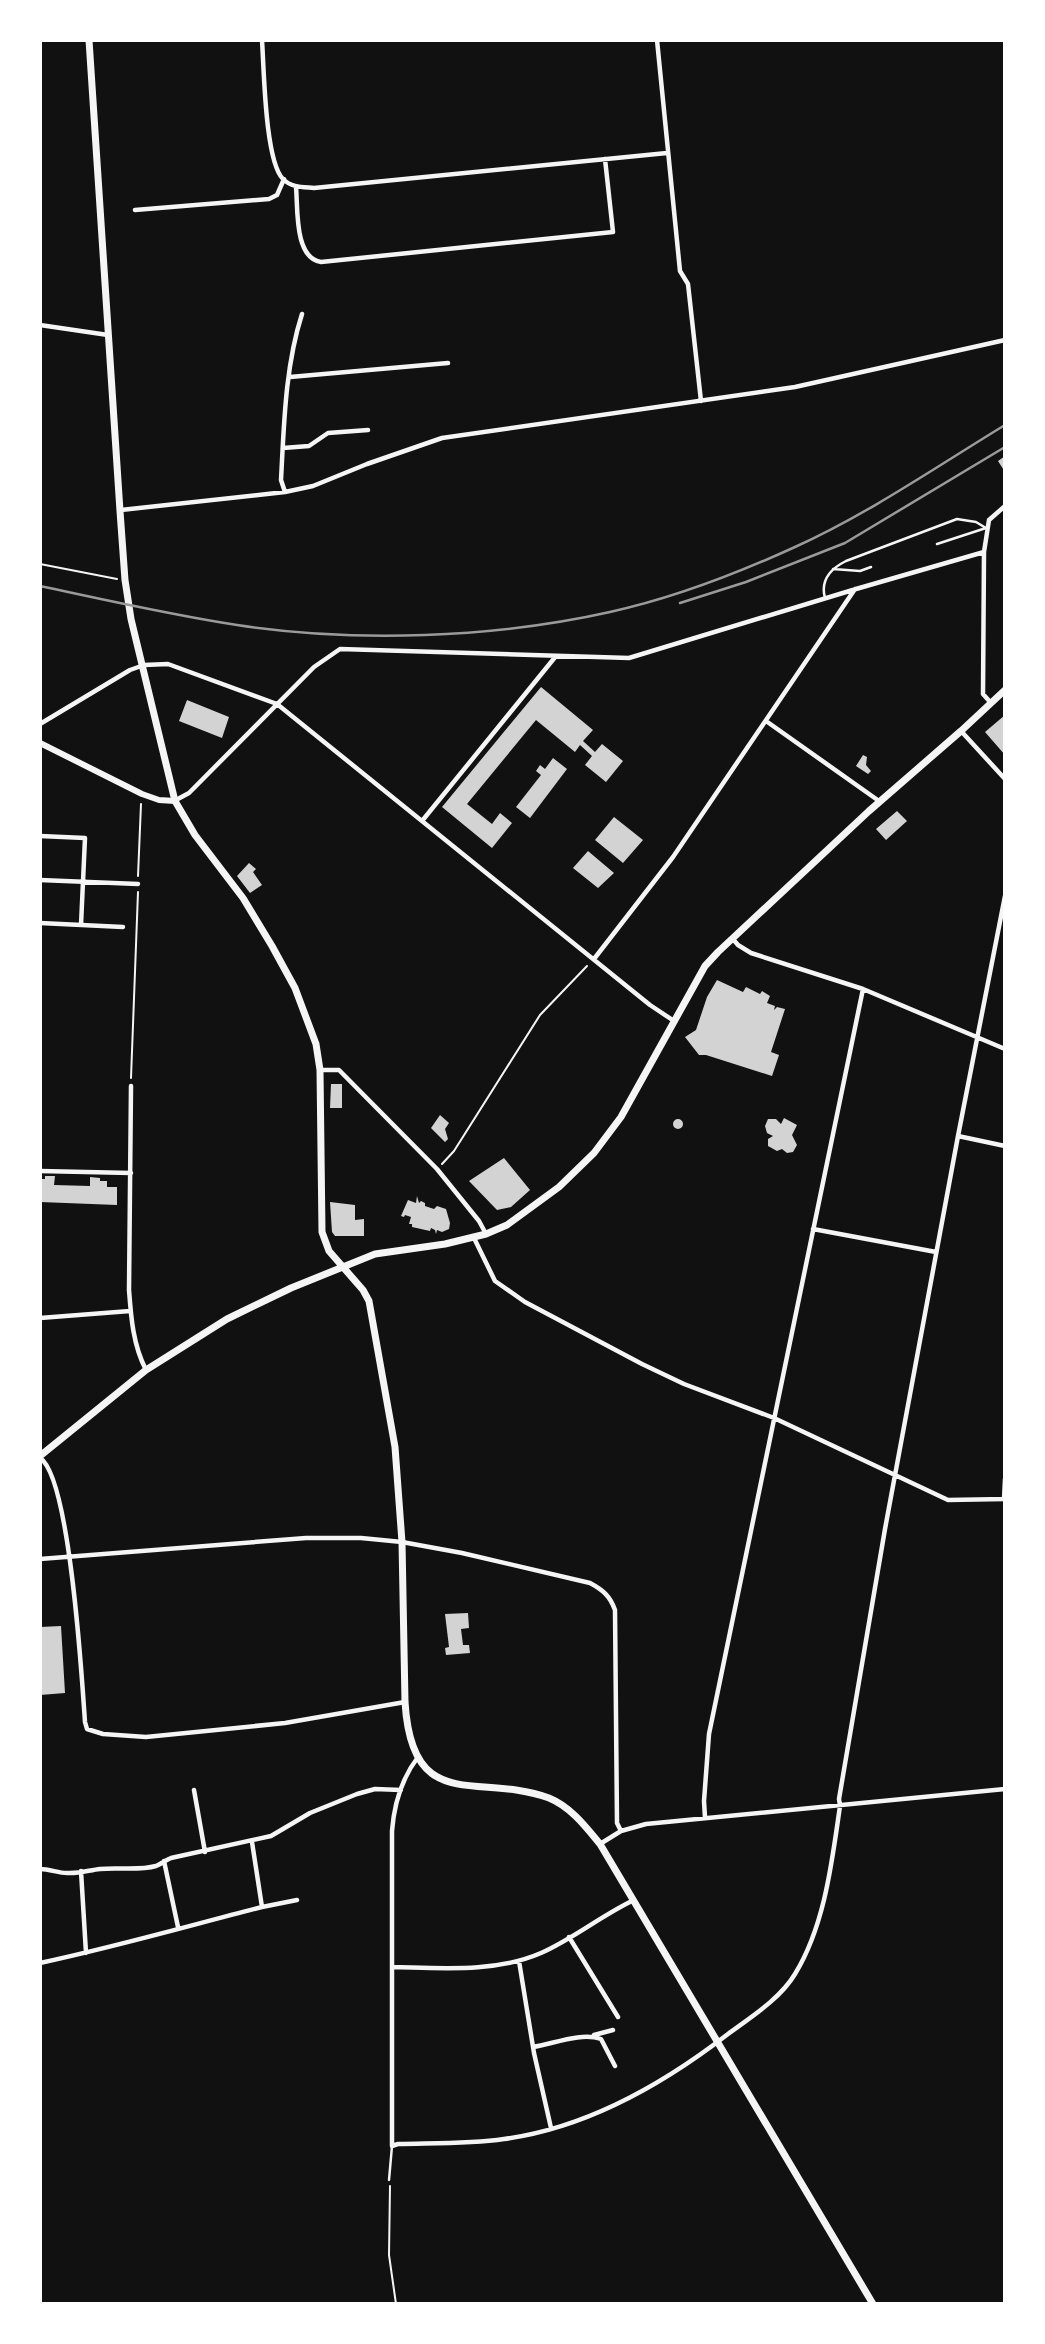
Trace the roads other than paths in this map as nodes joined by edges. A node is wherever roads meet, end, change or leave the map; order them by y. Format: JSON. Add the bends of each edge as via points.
{"nodes":[{"id":1,"x":89,"y":40,"type":"edge"},
{"id":2,"x":262,"y":40,"type":"edge"},
{"id":3,"x":657,"y":40,"type":"edge"},
{"id":4,"x":667,"y":153,"type":"junction"},
{"id":5,"x":605,"y":159,"type":"junction"},
{"id":6,"x":284,"y":179,"type":"junction"},
{"id":7,"x":296,"y":187,"type":"junction"},
{"id":8,"x":135,"y":210,"type":"dead end"},
{"id":9,"x":302,"y":314,"type":"dead end"},
{"id":10,"x":40,"y":326,"type":"edge"},
{"id":11,"x":108,"y":335,"type":"junction"},
{"id":12,"x":1005,"y":340,"type":"edge"},
{"id":13,"x":447,"y":363,"type":"dead end"},
{"id":14,"x":289,"y":377,"type":"junction"},
{"id":15,"x":701,"y":401,"type":"junction"},
{"id":16,"x":368,"y":430,"type":"dead end"},
{"id":17,"x":283,"y":448,"type":"junction"},
{"id":18,"x":285,"y":492,"type":"junction"},
{"id":19,"x":1005,"y":506,"type":"edge"},
{"id":20,"x":120,"y":510,"type":"junction"},
{"id":21,"x":986,"y":528,"type":"junction"},
{"id":22,"x":936,"y":544,"type":"dead end"},
{"id":23,"x":984,"y":552,"type":"junction"},
{"id":24,"x":871,"y":567,"type":"dead end"},
{"id":25,"x":833,"y":569,"type":"junction"},
{"id":26,"x":856,"y":589,"type":"junction"},
{"id":27,"x":825,"y":598,"type":"junction"},
{"id":28,"x":556,"y":656,"type":"junction"},
{"id":29,"x":144,"y":665,"type":"junction"},
{"id":30,"x":1005,"y":690,"type":"edge"},
{"id":31,"x":991,"y":703,"type":"junction"},
{"id":32,"x":277,"y":704,"type":"junction"},
{"id":33,"x":766,"y":721,"type":"junction"},
{"id":34,"x":40,"y":724,"type":"edge"},
{"id":35,"x":961,"y":732,"type":"junction"},
{"id":36,"x":40,"y":743,"type":"edge"},
{"id":37,"x":1005,"y":779,"type":"edge"},
{"id":38,"x":175,"y":801,"type":"junction"},
{"id":39,"x":879,"y":802,"type":"junction"},
{"id":40,"x":422,"y":821,"type":"junction"},
{"id":41,"x":40,"y":836,"type":"edge"},
{"id":42,"x":40,"y":880,"type":"edge"},
{"id":43,"x":84,"y":882,"type":"junction"},
{"id":44,"x":138,"y":884,"type":"road end"},
{"id":45,"x":1005,"y":896,"type":"edge"},
{"id":46,"x":40,"y":923,"type":"edge"},
{"id":47,"x":82,"y":925,"type":"junction"},
{"id":48,"x":124,"y":927,"type":"dead end"},
{"id":49,"x":731,"y":937,"type":"junction"},
{"id":50,"x":594,"y":959,"type":"junction"},
{"id":51,"x":863,"y":989,"type":"junction"},
{"id":52,"x":674,"y":1021,"type":"junction"},
{"id":53,"x":977,"y":1037,"type":"junction"},
{"id":54,"x":1005,"y":1049,"type":"edge"},
{"id":55,"x":320,"y":1070,"type":"junction"},
{"id":56,"x":131,"y":1087,"type":"road end"},
{"id":57,"x":958,"y":1136,"type":"junction"},
{"id":58,"x":1005,"y":1146,"type":"edge"},
{"id":59,"x":40,"y":1171,"type":"edge"},
{"id":60,"x":131,"y":1173,"type":"junction"},
{"id":61,"x":813,"y":1229,"type":"junction"},
{"id":62,"x":485,"y":1234,"type":"junction"},
{"id":63,"x":474,"y":1238,"type":"junction"},
{"id":64,"x":937,"y":1252,"type":"junction"},
{"id":65,"x":343,"y":1267,"type":"junction"},
{"id":66,"x":130,"y":1311,"type":"junction"},
{"id":67,"x":40,"y":1318,"type":"edge"},
{"id":68,"x":146,"y":1370,"type":"junction"},
{"id":69,"x":774,"y":1418,"type":"junction"},
{"id":70,"x":40,"y":1457,"type":"edge"},
{"id":71,"x":895,"y":1476,"type":"junction"},
{"id":72,"x":1005,"y":1479,"type":"edge"},
{"id":73,"x":1004,"y":1499,"type":"edge"},
{"id":74,"x":402,"y":1542,"type":"junction"},
{"id":75,"x":70,"y":1557,"type":"junction"},
{"id":76,"x":40,"y":1559,"type":"edge"},
{"id":77,"x":405,"y":1702,"type":"junction"},
{"id":78,"x":418,"y":1757,"type":"junction"},
{"id":79,"x":1005,"y":1789,"type":"edge"},
{"id":80,"x":194,"y":1790,"type":"dead end"},
{"id":81,"x":401,"y":1790,"type":"junction"},
{"id":82,"x":840,"y":1806,"type":"junction"},
{"id":83,"x":705,"y":1818,"type":"junction"},
{"id":84,"x":621,"y":1832,"type":"junction"},
{"id":85,"x":252,"y":1842,"type":"junction"},
{"id":86,"x":600,"y":1844,"type":"junction"},
{"id":87,"x":205,"y":1852,"type":"junction"},
{"id":88,"x":164,"y":1861,"type":"junction"},
{"id":89,"x":40,"y":1869,"type":"edge"},
{"id":90,"x":81,"y":1871,"type":"junction"},
{"id":91,"x":297,"y":1900,"type":"dead end"},
{"id":92,"x":635,"y":1900,"type":"junction"},
{"id":93,"x":262,"y":1908,"type":"junction"},
{"id":94,"x":178,"y":1927,"type":"junction"},
{"id":95,"x":569,"y":1937,"type":"junction"},
{"id":96,"x":86,"y":1953,"type":"junction"},
{"id":97,"x":519,"y":1961,"type":"junction"},
{"id":98,"x":40,"y":1963,"type":"edge"},
{"id":99,"x":392,"y":1967,"type":"junction"},
{"id":100,"x":618,"y":2017,"type":"dead end"},
{"id":101,"x":612,"y":2030,"type":"dead end"},
{"id":102,"x":586,"y":2036,"type":"junction"},
{"id":103,"x":719,"y":2042,"type":"junction"},
{"id":104,"x":533,"y":2047,"type":"junction"},
{"id":105,"x":615,"y":2066,"type":"dead end"},
{"id":106,"x":551,"y":2129,"type":"junction"},
{"id":107,"x":392,"y":2146,"type":"junction"},
{"id":108,"x":389,"y":2180,"type":"road end"},
{"id":109,"x":873,"y":2304,"type":"edge"}],
"edges":[{"from":1,"to":11,"type":"main road"},
{"from":2,"to":6,"type":"street","via":[[271,146]]},
{"from":3,"to":4,"type":"street"},
{"from":4,"to":5,"type":"street"},
{"from":4,"to":15,"type":"street"},
{"from":5,"to":7,"type":"street"},
{"from":5,"to":7,"type":"street","via":[[613,232],[330,261],[316,261],[304,249]]},
{"from":6,"to":7,"type":"street"},
{"from":6,"to":8,"type":"street","via":[[269,199]]},
{"from":9,"to":14,"type":"street"},
{"from":10,"to":11,"type":"street"},
{"from":11,"to":20,"type":"main road"},
{"from":12,"to":15,"type":"street","via":[[795,387]]},
{"from":13,"to":14,"type":"street"},
{"from":14,"to":17,"type":"street"},
{"from":15,"to":18,"type":"street","via":[[442,438]]},
{"from":16,"to":17,"type":"street","via":[[328,433],[309,446]]},
{"from":17,"to":18,"type":"street"},
{"from":18,"to":20,"type":"street"},
{"from":19,"to":21,"type":"street","via":[[995,512]]},
{"from":20,"to":29,"type":"main road","via":[[131,619]]},
{"from":21,"to":22,"type":"lane"},
{"from":21,"to":23,"type":"street"},
{"from":21,"to":25,"type":"lane","via":[[957,520]]},
{"from":23,"to":26,"type":"street"},
{"from":23,"to":31,"type":"street","via":[[983,694]]},
{"from":24,"to":25,"type":"lane"},
{"from":25,"to":27,"type":"lane","via":[[823,585]]},
{"from":26,"to":27,"type":"street"},
{"from":26,"to":33,"type":"street"},
{"from":27,"to":28,"type":"street","via":[[629,658]]},
{"from":28,"to":32,"type":"street","via":[[340,649],[314,667]]},
{"from":28,"to":40,"type":"street"},
{"from":29,"to":32,"type":"street","via":[[168,664]]},
{"from":29,"to":34,"type":"street"},
{"from":29,"to":38,"type":"main road"},
{"from":30,"to":31,"type":"main road"},
{"from":31,"to":35,"type":"main road"},
{"from":32,"to":38,"type":"street","via":[[189,793]]},
{"from":32,"to":40,"type":"street"},
{"from":33,"to":39,"type":"street"},
{"from":33,"to":50,"type":"street","via":[[673,857]]},
{"from":35,"to":37,"type":"street"},
{"from":35,"to":39,"type":"main road"},
{"from":36,"to":38,"type":"main road","via":[[142,794]]},
{"from":38,"to":55,"type":"main road","via":[[243,898],[295,988],[316,1044]]},
{"from":39,"to":49,"type":"main road"},
{"from":40,"to":50,"type":"street"},
{"from":41,"to":43,"type":"street","via":[[85,838]]},
{"from":42,"to":43,"type":"street"},
{"from":43,"to":44,"type":"street"},
{"from":43,"to":47,"type":"street"},
{"from":45,"to":53,"type":"street"},
{"from":46,"to":47,"type":"street"},
{"from":47,"to":48,"type":"street"},
{"from":49,"to":51,"type":"street","via":[[751,953]]},
{"from":49,"to":52,"type":"main road","via":[[705,966]]},
{"from":50,"to":52,"type":"street"},
{"from":51,"to":53,"type":"street"},
{"from":51,"to":61,"type":"street"},
{"from":52,"to":62,"type":"main road","via":[[621,1117],[594,1153],[559,1187],[507,1225]]},
{"from":53,"to":54,"type":"street"},
{"from":53,"to":57,"type":"street"},
{"from":55,"to":62,"type":"street","via":[[340,1070],[437,1169]]},
{"from":55,"to":65,"type":"main road","via":[[322,1231],[329,1251]]},
{"from":56,"to":60,"type":"street"},
{"from":57,"to":58,"type":"street"},
{"from":57,"to":64,"type":"street"},
{"from":59,"to":60,"type":"street"},
{"from":60,"to":66,"type":"street"},
{"from":61,"to":64,"type":"street"},
{"from":61,"to":69,"type":"street"},
{"from":62,"to":63,"type":"main road"},
{"from":63,"to":65,"type":"main road","via":[[375,1254]]},
{"from":63,"to":69,"type":"street","via":[[495,1281],[525,1302],[662,1374]]},
{"from":64,"to":71,"type":"street"},
{"from":65,"to":68,"type":"main road","via":[[227,1318]]},
{"from":65,"to":74,"type":"main road","via":[[363,1290],[373,1317],[395,1447]]},
{"from":66,"to":67,"type":"street"},
{"from":66,"to":68,"type":"street"},
{"from":68,"to":70,"type":"main road"},
{"from":69,"to":71,"type":"street"},
{"from":69,"to":83,"type":"street","via":[[709,1734]]},
{"from":70,"to":75,"type":"street","via":[[53,1475]]},
{"from":71,"to":73,"type":"street","via":[[948,1500]]},
{"from":71,"to":82,"type":"street"},
{"from":72,"to":73,"type":"street"},
{"from":74,"to":75,"type":"street","via":[[306,1538]]},
{"from":74,"to":77,"type":"main road"},
{"from":74,"to":84,"type":"street","via":[[568,1577],[599,1588],[612,1600]]},
{"from":75,"to":76,"type":"street"},
{"from":75,"to":77,"type":"street","via":[[85,1722],[93,1732],[146,1737],[255,1727]]},
{"from":77,"to":78,"type":"main road","via":[[406,1723]]},
{"from":78,"to":81,"type":"street"},
{"from":78,"to":86,"type":"main road","via":[[445,1782],[549,1798],[568,1808]]},
{"from":79,"to":82,"type":"street"},
{"from":80,"to":87,"type":"street"},
{"from":81,"to":85,"type":"street","via":[[357,1794]]},
{"from":81,"to":99,"type":"street","via":[[392,1831]]},
{"from":82,"to":83,"type":"street"},
{"from":82,"to":103,"type":"street","via":[[825,1890],[802,1961],[778,1995]]},
{"from":83,"to":84,"type":"street","via":[[646,1824]]},
{"from":84,"to":86,"type":"street"},
{"from":85,"to":87,"type":"street"},
{"from":85,"to":93,"type":"street"},
{"from":86,"to":92,"type":"main road"},
{"from":87,"to":88,"type":"street"},
{"from":88,"to":90,"type":"street","via":[[143,1868]]},
{"from":88,"to":94,"type":"street"},
{"from":89,"to":90,"type":"street","via":[[63,1874]]},
{"from":90,"to":96,"type":"street"},
{"from":91,"to":93,"type":"street"},
{"from":92,"to":95,"type":"street"},
{"from":92,"to":103,"type":"main road"},
{"from":93,"to":94,"type":"street"},
{"from":94,"to":96,"type":"street"},
{"from":95,"to":97,"type":"street"},
{"from":95,"to":100,"type":"street"},
{"from":96,"to":98,"type":"street"},
{"from":97,"to":99,"type":"street","via":[[489,1966]]},
{"from":97,"to":104,"type":"street"},
{"from":99,"to":107,"type":"street"},
{"from":101,"to":102,"type":"street"},
{"from":102,"to":104,"type":"street"},
{"from":102,"to":105,"type":"street","via":[[601,2039]]},
{"from":103,"to":106,"type":"street","via":[[629,2100]]},
{"from":103,"to":109,"type":"main road"},
{"from":104,"to":106,"type":"street"},
{"from":106,"to":107,"type":"street","via":[[504,2139]]},
{"from":107,"to":108,"type":"lane"}]}
